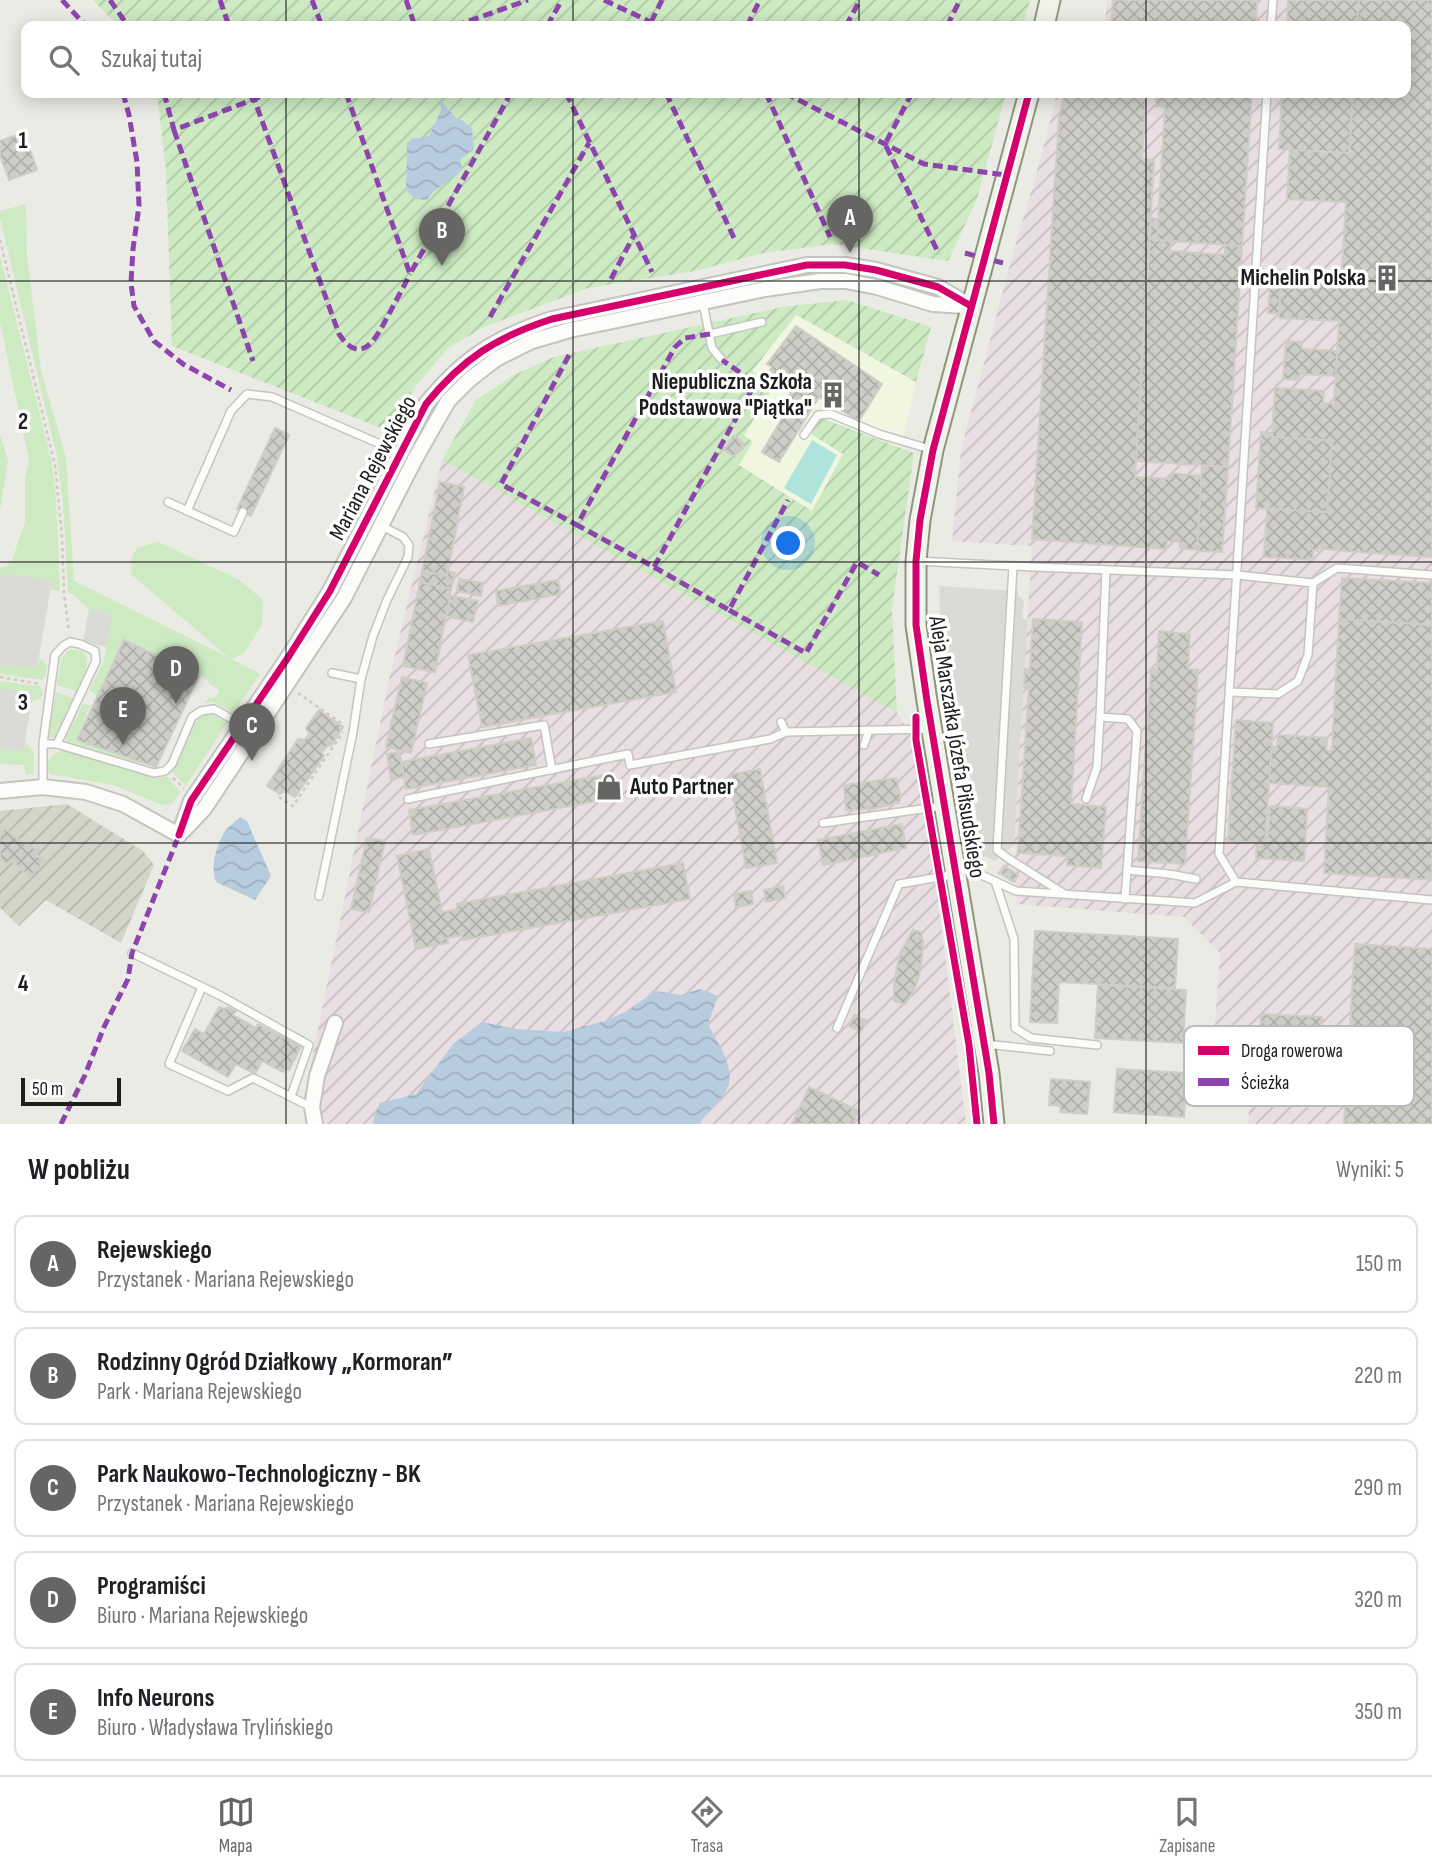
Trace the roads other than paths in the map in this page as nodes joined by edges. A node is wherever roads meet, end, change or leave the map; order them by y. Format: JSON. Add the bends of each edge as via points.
{"nodes":[{"id":1,"x":1050,"y":0,"type":"edge"},
{"id":2,"x":1273,"y":0,"type":"edge"},
{"id":3,"x":1045,"y":21,"type":"edge"},
{"id":4,"x":1271,"y":21,"type":"edge"},
{"id":5,"x":1029,"y":98,"type":"edge"},
{"id":6,"x":1267,"y":98,"type":"edge"},
{"id":7,"x":703,"y":303,"type":"junction"},
{"id":8,"x":971,"y":306,"type":"junction"},
{"id":9,"x":762,"y":322,"type":"dead end"},
{"id":10,"x":710,"y":334,"type":"junction"},
{"id":11,"x":722,"y":360,"type":"dead end"},
{"id":12,"x":804,"y":435,"type":"dead end"},
{"id":13,"x":933,"y":450,"type":"junction"},
{"id":14,"x":400,"y":452,"type":"junction"},
{"id":15,"x":415,"y":459,"type":"junction"},
{"id":16,"x":168,"y":502,"type":"dead end"},
{"id":17,"x":187,"y":511,"type":"junction"},
{"id":18,"x":243,"y":512,"type":"dead end"},
{"id":19,"x":382,"y":526,"type":"junction"},
{"id":20,"x":916,"y":561,"type":"junction"},
{"id":21,"x":1013,"y":566,"type":"junction"},
{"id":22,"x":1106,"y":570,"type":"junction"},
{"id":23,"x":1237,"y":575,"type":"junction"},
{"id":24,"x":1432,"y":575,"type":"edge"},
{"id":25,"x":1313,"y":583,"type":"junction"},
{"id":26,"x":332,"y":673,"type":"dead end"},
{"id":27,"x":361,"y":679,"type":"junction"},
{"id":28,"x":1230,"y":692,"type":"junction"},
{"id":29,"x":1100,"y":717,"type":"junction"},
{"id":30,"x":781,"y":722,"type":"dead end"},
{"id":31,"x":240,"y":727,"type":"junction"},
{"id":32,"x":932,"y":729,"type":"junction"},
{"id":33,"x":869,"y":730,"type":"junction"},
{"id":34,"x":786,"y":732,"type":"junction"},
{"id":35,"x":253,"y":737,"type":"junction"},
{"id":36,"x":43,"y":744,"type":"junction"},
{"id":37,"x":57,"y":744,"type":"junction"},
{"id":38,"x":429,"y":744,"type":"dead end"},
{"id":39,"x":864,"y":745,"type":"dead end"},
{"id":40,"x":552,"y":770,"type":"junction"},
{"id":41,"x":43,"y":787,"type":"junction"},
{"id":42,"x":0,"y":791,"type":"edge"},
{"id":43,"x":408,"y":799,"type":"dead end"},
{"id":44,"x":1086,"y":799,"type":"dead end"},
{"id":45,"x":945,"y":806,"type":"junction"},
{"id":46,"x":823,"y":823,"type":"dead end"},
{"id":47,"x":179,"y":835,"type":"junction"},
{"id":48,"x":1127,"y":870,"type":"junction"},
{"id":49,"x":956,"y":871,"type":"junction"},
{"id":50,"x":1196,"y":878,"type":"dead end"},
{"id":51,"x":995,"y":881,"type":"junction"},
{"id":52,"x":1236,"y":882,"type":"junction"},
{"id":53,"x":1066,"y":895,"type":"junction"},
{"id":54,"x":319,"y":896,"type":"dead end"},
{"id":55,"x":1125,"y":899,"type":"junction"},
{"id":56,"x":1432,"y":900,"type":"edge"},
{"id":57,"x":132,"y":953,"type":"dead end"},
{"id":58,"x":202,"y":986,"type":"junction"},
{"id":59,"x":335,"y":1023,"type":"dead end"},
{"id":60,"x":837,"y":1028,"type":"dead end"},
{"id":61,"x":984,"y":1044,"type":"junction"},
{"id":62,"x":1097,"y":1045,"type":"dead end"},
{"id":63,"x":1050,"y":1051,"type":"dead end"},
{"id":64,"x":291,"y":1096,"type":"junction"},
{"id":65,"x":312,"y":1107,"type":"junction"},
{"id":66,"x":315,"y":1124,"type":"edge"},
{"id":67,"x":994,"y":1124,"type":"edge"}],
"edges":[{"from":1,"to":3,"type":"street"},
{"from":2,"to":4,"type":"lane"},
{"from":5,"to":8,"type":"street","name":"Aleja Marszałka Józefa Piłsudskiego"},
{"from":6,"to":23,"type":"lane"},
{"from":7,"to":8,"type":"street","name":"Mariana Rejewskiego","via":[[765,289],[846,281],[933,304]]},
{"from":7,"to":10,"type":"lane"},
{"from":7,"to":15,"type":"street","name":"Mariana Rejewskiego","via":[[570,330],[532,341],[496,359],[448,401]]},
{"from":8,"to":13,"type":"street","name":"Aleja Marszałka Józefa Piłsudskiego"},
{"from":8,"to":14,"type":"street","name":"Mariana Rejewskiego","via":[[938,287],[876,270],[830,264],[552,319],[487,346],[462,365],[426,404]]},
{"from":9,"to":10,"type":"lane"},
{"from":10,"to":11,"type":"lane","via":[[712,348]]},
{"from":12,"to":13,"type":"lane","via":[[818,415],[831,414]]},
{"from":13,"to":20,"type":"street","name":"Aleja Marszałka Józefa Piłsudskiego"},
{"from":14,"to":15,"type":"lane"},
{"from":14,"to":17,"type":"lane","via":[[272,397],[247,394],[231,411]]},
{"from":14,"to":31,"type":"street","name":"Mariana Rejewskiego","via":[[330,591]]},
{"from":15,"to":19,"type":"street","name":"Mariana Rejewskiego"},
{"from":16,"to":17,"type":"lane"},
{"from":17,"to":18,"type":"lane","via":[[234,532]]},
{"from":19,"to":27,"type":"lane","via":[[403,537],[409,545],[408,557],[387,600]]},
{"from":19,"to":35,"type":"street","name":"Mariana Rejewskiego","via":[[344,598]]},
{"from":20,"to":21,"type":"lane"},
{"from":20,"to":32,"type":"street","name":"Aleja Marszałka Józefa Piłsudskiego","via":[[916,625]]},
{"from":21,"to":22,"type":"lane"},
{"from":21,"to":53,"type":"lane","via":[[997,850]]},
{"from":22,"to":23,"type":"lane"},
{"from":22,"to":29,"type":"lane"},
{"from":23,"to":25,"type":"lane"},
{"from":23,"to":28,"type":"lane"},
{"from":24,"to":25,"type":"lane","via":[[1336,568]]},
{"from":25,"to":28,"type":"lane","via":[[1308,655],[1298,681],[1278,694]]},
{"from":26,"to":27,"type":"lane"},
{"from":27,"to":54,"type":"lane"},
{"from":28,"to":52,"type":"lane","via":[[1219,855]]},
{"from":29,"to":44,"type":"lane","via":[[1097,767]]},
{"from":29,"to":48,"type":"lane","via":[[1128,719],[1137,732]]},
{"from":30,"to":34,"type":"lane"},
{"from":31,"to":35,"type":"lane"},
{"from":31,"to":37,"type":"lane","via":[[214,709],[201,710],[192,717],[172,765],[154,773]]},
{"from":31,"to":47,"type":"street","name":"Mariana Rejewskiego","via":[[191,801]]},
{"from":32,"to":33,"type":"lane"},
{"from":32,"to":45,"type":"street","name":"Aleja Marszałka Józefa Piłsudskiego"},
{"from":33,"to":34,"type":"lane"},
{"from":33,"to":39,"type":"lane"},
{"from":34,"to":40,"type":"lane","via":[[771,739],[630,765],[628,754]]},
{"from":35,"to":47,"type":"street","name":"Mariana Rejewskiego","via":[[204,809]]},
{"from":36,"to":37,"type":"lane"},
{"from":36,"to":37,"type":"lane","via":[[55,655],[70,642],[95,651],[96,661]]},
{"from":36,"to":41,"type":"lane"},
{"from":38,"to":40,"type":"lane","via":[[544,725]]},
{"from":40,"to":43,"type":"lane"},
{"from":41,"to":42,"type":"street"},
{"from":41,"to":47,"type":"street","via":[[86,792],[123,804]]},
{"from":45,"to":46,"type":"lane"},
{"from":45,"to":49,"type":"street","name":"Aleja Marszałka Józefa Piłsudskiego"},
{"from":48,"to":50,"type":"lane"},
{"from":48,"to":55,"type":"lane"},
{"from":49,"to":51,"type":"lane","via":[[973,871]]},
{"from":49,"to":60,"type":"lane","via":[[899,884]]},
{"from":49,"to":61,"type":"street","name":"Aleja Marszałka Józefa Piłsudskiego"},
{"from":51,"to":53,"type":"lane","via":[[1016,891]]},
{"from":51,"to":62,"type":"lane","via":[[1014,939],[1015,1028],[1031,1038]]},
{"from":52,"to":55,"type":"lane","via":[[1195,903]]},
{"from":52,"to":56,"type":"lane"},
{"from":53,"to":55,"type":"lane"},
{"from":57,"to":58,"type":"lane"},
{"from":58,"to":64,"type":"lane","via":[[309,1045]]},
{"from":58,"to":64,"type":"lane","via":[[169,1064],[228,1091],[253,1077]]},
{"from":59,"to":65,"type":"street"},
{"from":61,"to":63,"type":"lane"},
{"from":61,"to":67,"type":"street","name":"Aleja Marszałka Józefa Piłsudskiego"},
{"from":64,"to":65,"type":"lane"},
{"from":65,"to":66,"type":"street"}]}
